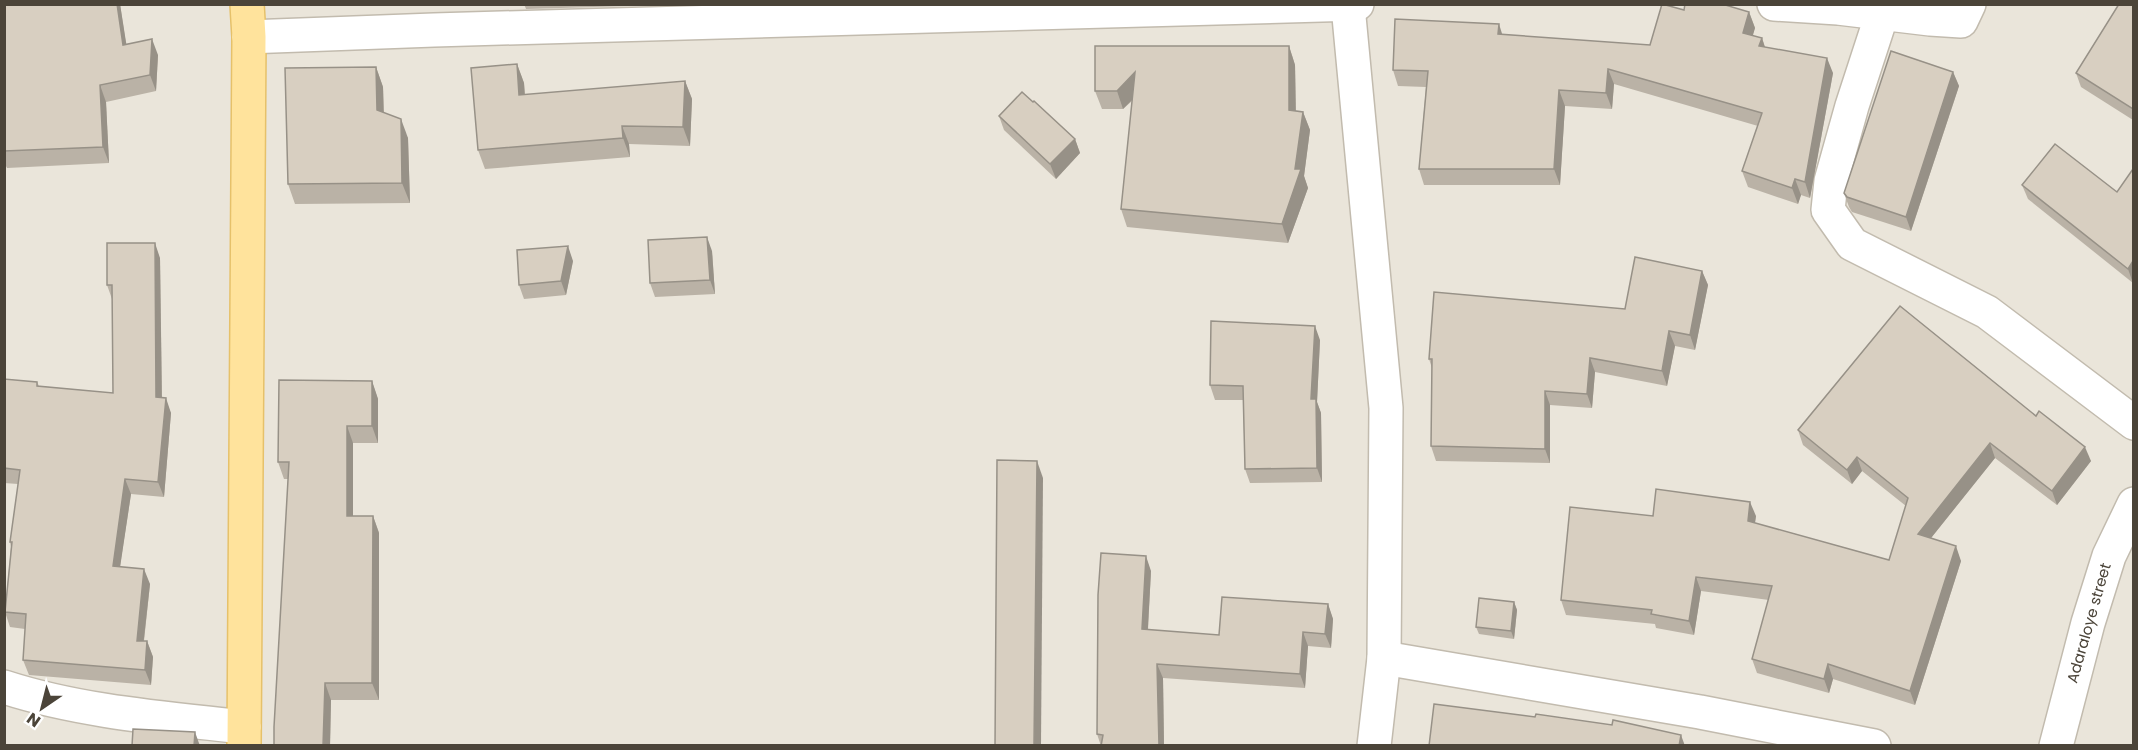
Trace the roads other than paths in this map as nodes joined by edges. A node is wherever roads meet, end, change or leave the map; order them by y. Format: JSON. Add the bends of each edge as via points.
{"nodes":[{"id":1,"x":247,"y":4,"type":"edge"},
{"id":2,"x":1774,"y":4,"type":"edge"},
{"id":3,"x":1968,"y":4,"type":"edge"},
{"id":4,"x":1352,"y":5,"type":"edge"},
{"id":5,"x":1145,"y":7,"type":"edge"},
{"id":6,"x":742,"y":13,"type":"edge"},
{"id":7,"x":1882,"y":14,"type":"junction"},
{"id":8,"x":249,"y":37,"type":"junction"},
{"id":9,"x":2133,"y":423,"type":"edge"},
{"id":10,"x":2133,"y":504,"type":"edge"},
{"id":11,"x":1384,"y":658,"type":"junction"},
{"id":12,"x":4,"y":687,"type":"edge"},
{"id":13,"x":244,"y":736,"type":"edge"},
{"id":14,"x":1374,"y":746,"type":"edge"},
{"id":15,"x":1874,"y":746,"type":"edge"},
{"id":16,"x":2056,"y":746,"type":"edge"}],
"edges":[{"from":1,"to":8,"type":"main road"},
{"from":2,"to":7,"type":"street"},
{"from":3,"to":7,"type":"street","via":[[1961,21]]},
{"from":4,"to":5,"type":"street"},
{"from":4,"to":11,"type":"street","via":[[1386,408]]},
{"from":5,"to":6,"type":"street"},
{"from":6,"to":8,"type":"street"},
{"from":7,"to":9,"type":"street","via":[[1831,181],[1828,210],[1852,244],[1987,312]]},
{"from":8,"to":13,"type":"main road"},
{"from":10,"to":16,"type":"street","name":"Adaraloye street","via":[[2109,556]]},
{"from":11,"to":14,"type":"street"},
{"from":11,"to":15,"type":"street"},
{"from":12,"to":13,"type":"street","via":[[42,699]]}]}
